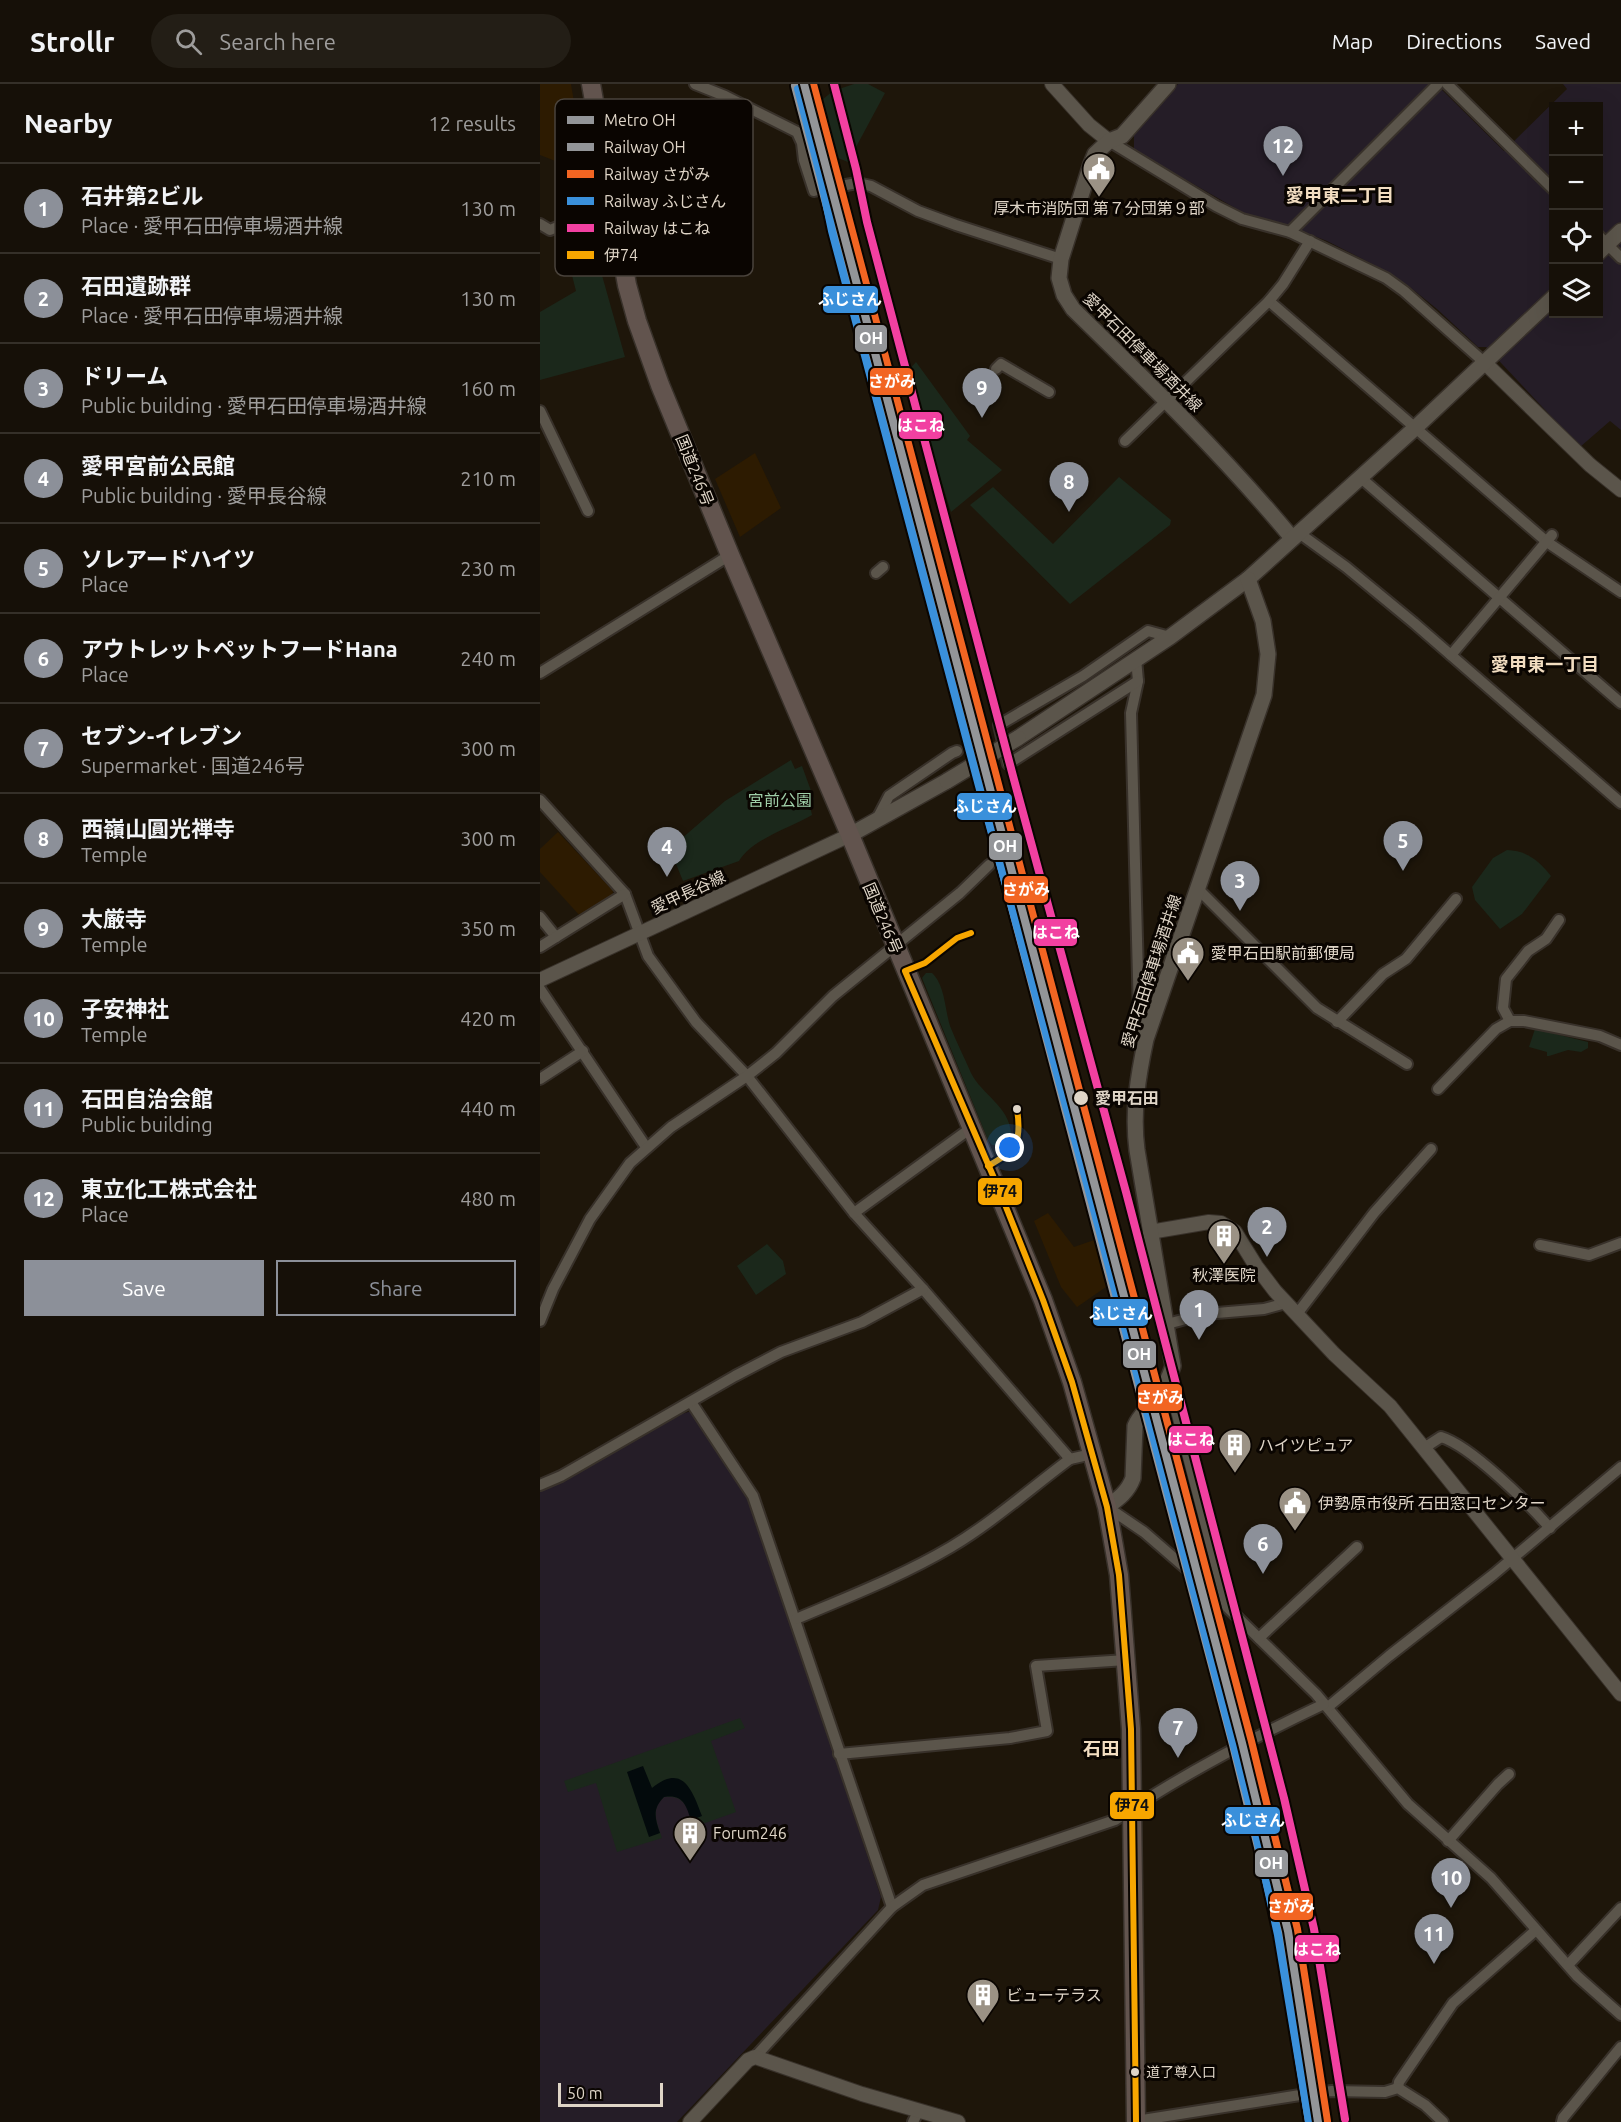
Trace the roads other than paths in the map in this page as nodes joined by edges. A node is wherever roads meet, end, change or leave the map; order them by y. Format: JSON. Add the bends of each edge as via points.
{"nodes":[{"id":1,"x":591,"y":84,"type":"edge"},
{"id":2,"x":695,"y":84,"type":"edge"},
{"id":3,"x":1052,"y":84,"type":"edge"},
{"id":4,"x":1168,"y":84,"type":"edge"},
{"id":5,"x":1438,"y":84,"type":"edge"},
{"id":6,"x":1447,"y":84,"type":"edge"},
{"id":7,"x":594,"y":99,"type":"edge"},
{"id":8,"x":731,"y":99,"type":"edge"},
{"id":9,"x":753,"y":110,"type":"edge"},
{"id":10,"x":1109,"y":141,"type":"junction"},
{"id":11,"x":846,"y":185,"type":"tunnel mouth"},
{"id":12,"x":1549,"y":185,"type":"edge"},
{"id":13,"x":818,"y":190,"type":"dead end"},
{"id":14,"x":1621,"y":231,"type":"edge"},
{"id":15,"x":1290,"y":232,"type":"junction"},
{"id":16,"x":1310,"y":241,"type":"junction"},
{"id":17,"x":1603,"y":243,"type":"edge"},
{"id":18,"x":1603,"y":245,"type":"edge"},
{"id":19,"x":1621,"y":258,"type":"edge"},
{"id":20,"x":1061,"y":259,"type":"junction"},
{"id":21,"x":625,"y":276,"type":"edge"},
{"id":22,"x":1269,"y":301,"type":"junction"},
{"id":23,"x":1549,"y":302,"type":"edge"},
{"id":24,"x":1485,"y":363,"type":"junction"},
{"id":25,"x":996,"y":369,"type":"dead end"},
{"id":26,"x":1049,"y":392,"type":"dead end"},
{"id":27,"x":1168,"y":401,"type":"junction"},
{"id":28,"x":540,"y":411,"type":"edge"},
{"id":29,"x":1414,"y":429,"type":"junction"},
{"id":30,"x":1125,"y":441,"type":"dead end"},
{"id":31,"x":1361,"y":478,"type":"junction"},
{"id":32,"x":1621,"y":490,"type":"edge"},
{"id":33,"x":588,"y":511,"type":"dead end"},
{"id":34,"x":1296,"y":535,"type":"junction"},
{"id":35,"x":1550,"y":538,"type":"junction"},
{"id":36,"x":730,"y":555,"type":"junction"},
{"id":37,"x":1248,"y":579,"type":"junction"},
{"id":38,"x":1621,"y":592,"type":"edge"},
{"id":39,"x":1499,"y":599,"type":"junction"},
{"id":40,"x":1170,"y":637,"type":"junction"},
{"id":41,"x":1451,"y":655,"type":"junction"},
{"id":42,"x":1136,"y":659,"type":"junction"},
{"id":43,"x":540,"y":672,"type":"edge"},
{"id":44,"x":1138,"y":681,"type":"junction"},
{"id":45,"x":1621,"y":703,"type":"edge"},
{"id":46,"x":957,"y":751,"type":"dead end"},
{"id":47,"x":540,"y":800,"type":"edge"},
{"id":48,"x":1621,"y":802,"type":"edge"},
{"id":49,"x":876,"y":820,"type":"junction"},
{"id":50,"x":850,"y":835,"type":"junction"},
{"id":51,"x":989,"y":865,"type":"dead end"},
{"id":52,"x":1197,"y":888,"type":"junction"},
{"id":53,"x":625,"y":894,"type":"junction"},
{"id":54,"x":1456,"y":899,"type":"dead end"},
{"id":55,"x":540,"y":917,"type":"edge"},
{"id":56,"x":1559,"y":920,"type":"dead end"},
{"id":57,"x":639,"y":933,"type":"junction"},
{"id":58,"x":556,"y":937,"type":"junction"},
{"id":59,"x":895,"y":946,"type":"junction"},
{"id":60,"x":540,"y":947,"type":"edge"},
{"id":61,"x":540,"y":980,"type":"edge"},
{"id":62,"x":540,"y":989,"type":"edge"},
{"id":63,"x":1510,"y":1021,"type":"junction"},
{"id":64,"x":1337,"y":1022,"type":"junction"},
{"id":65,"x":1146,"y":1039,"type":"junction"},
{"id":66,"x":1621,"y":1045,"type":"edge"},
{"id":67,"x":583,"y":1051,"type":"junction"},
{"id":68,"x":1407,"y":1064,"type":"dead end"},
{"id":69,"x":747,"y":1076,"type":"junction"},
{"id":70,"x":540,"y":1078,"type":"edge"},
{"id":71,"x":1438,"y":1089,"type":"dead end"},
{"id":72,"x":971,"y":1128,"type":"junction"},
{"id":73,"x":646,"y":1147,"type":"junction"},
{"id":74,"x":1431,"y":1149,"type":"dead end"},
{"id":75,"x":854,"y":1213,"type":"junction"},
{"id":76,"x":1150,"y":1232,"type":"junction"},
{"id":77,"x":1621,"y":1243,"type":"edge"},
{"id":78,"x":1540,"y":1245,"type":"dead end"},
{"id":79,"x":923,"y":1289,"type":"junction"},
{"id":80,"x":1286,"y":1303,"type":"junction"},
{"id":81,"x":1297,"y":1314,"type":"junction"},
{"id":82,"x":540,"y":1321,"type":"edge"},
{"id":83,"x":1167,"y":1324,"type":"junction"},
{"id":84,"x":1168,"y":1380,"type":"junction"},
{"id":85,"x":691,"y":1402,"type":"junction"},
{"id":86,"x":1424,"y":1448,"type":"junction"},
{"id":87,"x":1092,"y":1454,"type":"junction"},
{"id":88,"x":1070,"y":1459,"type":"junction"},
{"id":89,"x":1621,"y":1467,"type":"edge"},
{"id":90,"x":540,"y":1485,"type":"edge"},
{"id":91,"x":1107,"y":1507,"type":"junction"},
{"id":92,"x":1550,"y":1528,"type":"junction"},
{"id":93,"x":1357,"y":1547,"type":"dead end"},
{"id":94,"x":1512,"y":1558,"type":"junction"},
{"id":95,"x":1189,"y":1571,"type":"dead end"},
{"id":96,"x":796,"y":1619,"type":"junction"},
{"id":97,"x":1259,"y":1638,"type":"junction"},
{"id":98,"x":1126,"y":1660,"type":"junction"},
{"id":99,"x":1621,"y":1694,"type":"edge"},
{"id":100,"x":1326,"y":1705,"type":"junction"},
{"id":101,"x":839,"y":1754,"type":"junction"},
{"id":102,"x":1509,"y":1774,"type":"dead end"},
{"id":103,"x":1130,"y":1810,"type":"junction"},
{"id":104,"x":1448,"y":1841,"type":"junction"},
{"id":105,"x":892,"y":1907,"type":"junction"},
{"id":106,"x":1621,"y":1908,"type":"edge"},
{"id":107,"x":1536,"y":1930,"type":"junction"},
{"id":108,"x":1568,"y":1965,"type":"junction"},
{"id":109,"x":1621,"y":2015,"type":"edge"},
{"id":110,"x":1621,"y":2047,"type":"edge"},
{"id":111,"x":755,"y":2057,"type":"junction"},
{"id":112,"x":1398,"y":2088,"type":"junction"},
{"id":113,"x":916,"y":2117,"type":"edge"},
{"id":114,"x":690,"y":2122,"type":"edge"},
{"id":115,"x":958,"y":2122,"type":"edge"},
{"id":116,"x":1136,"y":2122,"type":"edge"},
{"id":117,"x":1443,"y":2122,"type":"edge"},
{"id":118,"x":1562,"y":2122,"type":"edge"}],
"edges":[{"from":1,"to":7,"type":"highway","name":"国道246号"},
{"from":2,"to":8,"type":"street"},
{"from":3,"to":10,"type":"street"},
{"from":4,"to":10,"type":"main road","name":"愛甲石田停車場酒井線","via":[[1122,136]]},
{"from":5,"to":15,"type":"street"},
{"from":6,"to":12,"type":"street"},
{"from":9,"to":13,"type":"street","via":[[797,132],[814,191]]},
{"from":10,"to":15,"type":"street","via":[[1216,206],[1242,219]]},
{"from":10,"to":20,"type":"main road","name":"愛甲石田停車場酒井線","via":[[1095,154]]},
{"from":11,"to":20,"type":"street","via":[[857,183],[883,190],[918,211]]},
{"from":14,"to":17,"type":"main road"},
{"from":15,"to":16,"type":"street"},
{"from":16,"to":22,"type":"street"},
{"from":16,"to":24,"type":"street","via":[[1386,278]]},
{"from":18,"to":19,"type":"street"},
{"from":20,"to":27,"type":"main road","name":"愛甲石田停車場酒井線","via":[[1059,278],[1073,309]]},
{"from":21,"to":36,"type":"highway","name":"国道246号","via":[[637,321],[668,404]]},
{"from":22,"to":27,"type":"street"},
{"from":22,"to":29,"type":"street"},
{"from":23,"to":24,"type":"main road"},
{"from":24,"to":29,"type":"main road"},
{"from":24,"to":32,"type":"street"},
{"from":25,"to":26,"type":"street","via":[[1001,363]]},
{"from":27,"to":30,"type":"street"},
{"from":27,"to":34,"type":"main road","name":"愛甲石田停車場酒井線"},
{"from":28,"to":33,"type":"street"},
{"from":29,"to":31,"type":"main road"},
{"from":29,"to":35,"type":"street"},
{"from":31,"to":34,"type":"main road"},
{"from":31,"to":39,"type":"street"},
{"from":34,"to":37,"type":"main road"},
{"from":34,"to":41,"type":"street","via":[[1346,567]]},
{"from":35,"to":38,"type":"street"},
{"from":35,"to":39,"type":"street"},
{"from":36,"to":43,"type":"street"},
{"from":36,"to":50,"type":"highway","name":"国道246号"},
{"from":37,"to":40,"type":"main road"},
{"from":37,"to":52,"type":"main road","name":"愛甲石田停車場酒井線","via":[[1263,621],[1268,654],[1265,685]]},
{"from":39,"to":41,"type":"street"},
{"from":39,"to":45,"type":"street"},
{"from":40,"to":42,"type":"main road"},
{"from":40,"to":44,"type":"street","via":[[1148,631],[1083,676],[999,725],[1008,764]]},
{"from":41,"to":48,"type":"street"},
{"from":42,"to":44,"type":"street"},
{"from":42,"to":49,"type":"main road","bridge":true,"via":[[1018,738]]},
{"from":44,"to":65,"type":"street","via":[[1131,713],[1139,1014]]},
{"from":46,"to":49,"type":"street","via":[[889,796]]},
{"from":47,"to":53,"type":"street"},
{"from":49,"to":50,"type":"main road"},
{"from":50,"to":57,"type":"street","name":"愛甲長谷線"},
{"from":50,"to":59,"type":"highway","name":"国道246号"},
{"from":51,"to":59,"type":"street"},
{"from":52,"to":64,"type":"street","via":[[1317,1008]]},
{"from":52,"to":65,"type":"main road","name":"愛甲石田停車場酒井線"},
{"from":53,"to":57,"type":"street"},
{"from":53,"to":58,"type":"street"},
{"from":54,"to":64,"type":"street","via":[[1450,914]]},
{"from":55,"to":58,"type":"street"},
{"from":56,"to":63,"type":"street","via":[[1546,939],[1528,951],[1506,979],[1503,1008]]},
{"from":57,"to":61,"type":"street","name":"愛甲長谷線"},
{"from":57,"to":69,"type":"street","via":[[648,956],[696,1022]]},
{"from":58,"to":60,"type":"street"},
{"from":59,"to":69,"type":"street","via":[[833,996],[777,1053]]},
{"from":59,"to":72,"type":"highway","name":"国道246号"},
{"from":62,"to":67,"type":"street"},
{"from":63,"to":66,"type":"street","via":[[1600,1036]]},
{"from":63,"to":71,"type":"street","via":[[1496,1029]]},
{"from":64,"to":68,"type":"street"},
{"from":65,"to":76,"type":"main road","name":"愛甲石田停車場酒井線","via":[[1136,1086],[1135,1124]]},
{"from":67,"to":70,"type":"street"},
{"from":67,"to":73,"type":"street"},
{"from":69,"to":73,"type":"street"},
{"from":69,"to":75,"type":"street"},
{"from":72,"to":75,"type":"street"},
{"from":72,"to":87,"type":"highway","name":"国道246号","via":[[1042,1300],[1072,1382]]},
{"from":73,"to":82,"type":"street","via":[[624,1170],[590,1219]]},
{"from":74,"to":81,"type":"street","via":[[1374,1213]]},
{"from":75,"to":79,"type":"street"},
{"from":76,"to":80,"type":"street","via":[[1199,1222],[1226,1226],[1238,1235]]},
{"from":76,"to":83,"type":"main road","name":"愛甲石田停車場酒井線"},
{"from":77,"to":78,"type":"street","via":[[1588,1255]]},
{"from":79,"to":85,"type":"street","via":[[862,1322],[781,1352]]},
{"from":79,"to":88,"type":"street"},
{"from":80,"to":81,"type":"street"},
{"from":80,"to":83,"type":"street","via":[[1205,1314]]},
{"from":81,"to":86,"type":"street","via":[[1390,1406]]},
{"from":83,"to":84,"type":"main road","name":"愛甲石田停車場酒井線","via":[[1173,1366]]},
{"from":84,"to":91,"type":"main road","name":"愛甲石田停車場酒井線","via":[[1135,1426],[1131,1485]]},
{"from":84,"to":97,"type":"street","via":[[1227,1607]]},
{"from":85,"to":90,"type":"street"},
{"from":85,"to":96,"type":"street","via":[[753,1496]]},
{"from":86,"to":92,"type":"street","via":[[1441,1437],[1457,1444],[1529,1504]]},
{"from":86,"to":94,"type":"street"},
{"from":87,"to":88,"type":"street"},
{"from":87,"to":91,"type":"highway","name":"国道246号"},
{"from":88,"to":96,"type":"street","via":[[951,1546]]},
{"from":89,"to":92,"type":"street"},
{"from":91,"to":95,"type":"street","via":[[1144,1532]]},
{"from":91,"to":98,"type":"highway","name":"国道246号","via":[[1119,1575]]},
{"from":92,"to":94,"type":"street"},
{"from":93,"to":97,"type":"street"},
{"from":94,"to":99,"type":"street"},
{"from":94,"to":100,"type":"street"},
{"from":96,"to":101,"type":"street"},
{"from":97,"to":100,"type":"street"},
{"from":98,"to":101,"type":"street","via":[[1036,1666],[1047,1731]]},
{"from":98,"to":103,"type":"highway","name":"国道246号","via":[[1131,1729]]},
{"from":100,"to":103,"type":"street","via":[[1250,1739]]},
{"from":100,"to":104,"type":"street","via":[[1391,1785]]},
{"from":101,"to":105,"type":"street"},
{"from":102,"to":104,"type":"street"},
{"from":103,"to":105,"type":"street","via":[[1115,1820],[923,1885]]},
{"from":103,"to":116,"type":"highway","name":"国道246号"},
{"from":104,"to":107,"type":"street","via":[[1491,1878]]},
{"from":105,"to":111,"type":"street"},
{"from":106,"to":108,"type":"street"},
{"from":107,"to":108,"type":"street"},
{"from":107,"to":112,"type":"street","via":[[1453,2003]]},
{"from":108,"to":109,"type":"street"},
{"from":110,"to":118,"type":"street"},
{"from":111,"to":113,"type":"street"},
{"from":111,"to":114,"type":"street"},
{"from":112,"to":116,"type":"street","via":[[1385,2092],[1300,2095]]},
{"from":112,"to":117,"type":"street"},
{"from":113,"to":115,"type":"street"}]}
